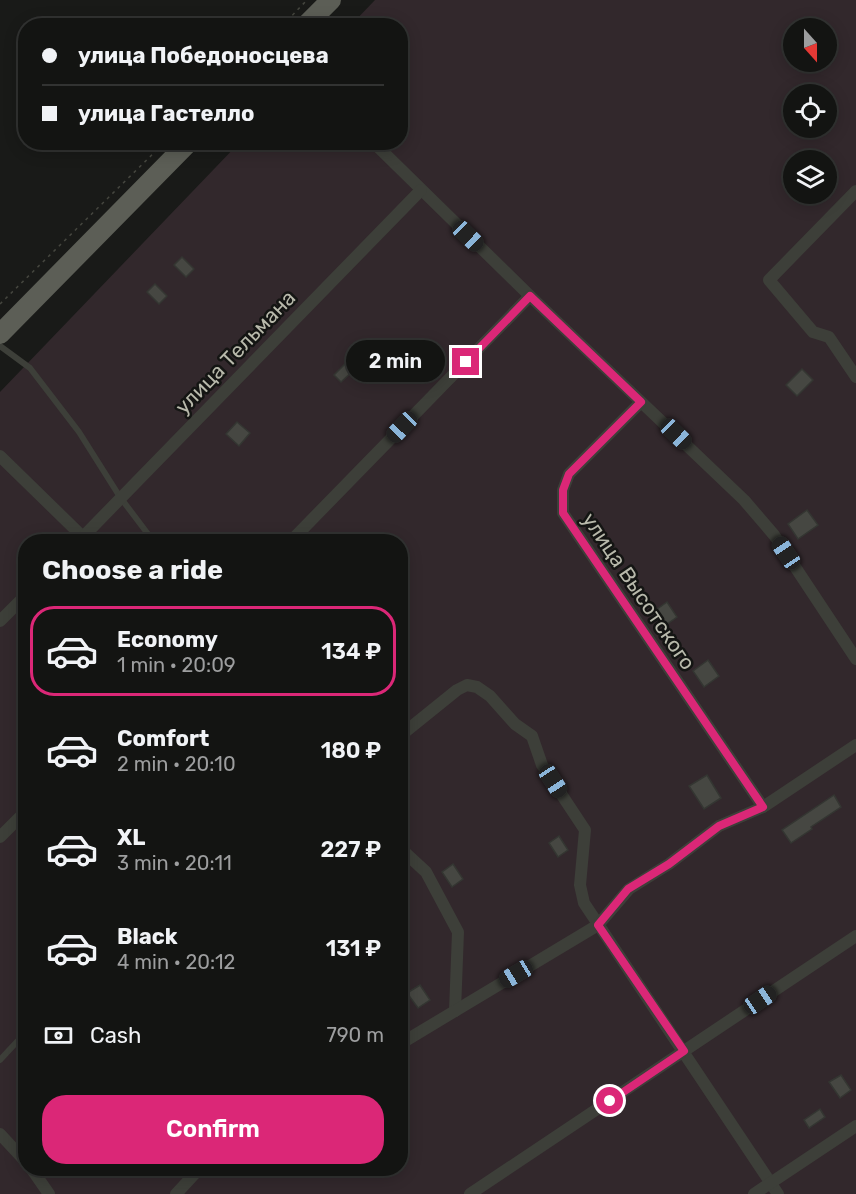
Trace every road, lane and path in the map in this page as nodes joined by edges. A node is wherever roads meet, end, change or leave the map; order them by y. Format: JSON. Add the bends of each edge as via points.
{"nodes":[{"id":1,"x":307,"y":0,"type":"edge"},
{"id":2,"x":331,"y":0,"type":"edge"},
{"id":3,"x":290,"y":18,"type":"edge"},
{"id":4,"x":313,"y":18,"type":"edge"},
{"id":5,"x":157,"y":150,"type":"edge"},
{"id":6,"x":181,"y":150,"type":"edge"},
{"id":7,"x":381,"y":150,"type":"edge"},
{"id":8,"x":421,"y":190,"type":"junction"},
{"id":9,"x":856,"y":191,"type":"edge"},
{"id":10,"x":530,"y":296,"type":"junction"},
{"id":11,"x":0,"y":304,"type":"edge"},
{"id":12,"x":0,"y":334,"type":"edge"},
{"id":13,"x":0,"y":346,"type":"edge"},
{"id":14,"x":856,"y":377,"type":"edge"},
{"id":15,"x":641,"y":402,"type":"junction"},
{"id":16,"x":0,"y":456,"type":"edge"},
{"id":17,"x":120,"y":498,"type":"junction"},
{"id":18,"x":77,"y":534,"type":"edge"},
{"id":19,"x":88,"y":534,"type":"edge"},
{"id":20,"x":148,"y":534,"type":"edge"},
{"id":21,"x":298,"y":534,"type":"edge"},
{"id":22,"x":18,"y":603,"type":"edge"},
{"id":23,"x":0,"y":621,"type":"edge"},
{"id":24,"x":856,"y":659,"type":"edge"},
{"id":25,"x":408,"y":730,"type":"edge"},
{"id":26,"x":856,"y":745,"type":"edge"},
{"id":27,"x":763,"y":807,"type":"junction"},
{"id":28,"x":18,"y":819,"type":"edge"},
{"id":29,"x":0,"y":837,"type":"edge"},
{"id":30,"x":408,"y":855,"type":"edge"},
{"id":31,"x":598,"y":925,"type":"junction"},
{"id":32,"x":856,"y":936,"type":"edge"},
{"id":33,"x":455,"y":1011,"type":"junction"},
{"id":34,"x":408,"y":1039,"type":"edge"},
{"id":35,"x":18,"y":1040,"type":"edge"},
{"id":36,"x":684,"y":1051,"type":"junction"},
{"id":37,"x":0,"y":1059,"type":"edge"},
{"id":38,"x":856,"y":1126,"type":"edge"},
{"id":39,"x":0,"y":1134,"type":"edge"},
{"id":40,"x":18,"y":1153,"type":"edge"},
{"id":41,"x":37,"y":1176,"type":"edge"},
{"id":42,"x":193,"y":1176,"type":"edge"},
{"id":43,"x":771,"y":1183,"type":"junction"},
{"id":44,"x":49,"y":1194,"type":"edge"},
{"id":45,"x":176,"y":1194,"type":"edge"},
{"id":46,"x":470,"y":1194,"type":"edge"},
{"id":47,"x":754,"y":1194,"type":"edge"},
{"id":48,"x":778,"y":1194,"type":"edge"}],
"edges":[{"from":1,"to":3,"type":"path"},
{"from":2,"to":4,"type":"main road"},
{"from":5,"to":11,"type":"path"},
{"from":6,"to":12,"type":"main road"},
{"from":7,"to":8,"type":"street"},
{"from":8,"to":10,"type":"street"},
{"from":8,"to":17,"type":"street","name":"улица Тельмана"},
{"from":9,"to":14,"type":"street","via":[[769,280],[813,332],[829,337]]},
{"from":10,"to":15,"type":"street"},
{"from":10,"to":21,"type":"street"},
{"from":13,"to":17,"type":"lane","via":[[30,368],[79,432]]},
{"from":15,"to":24,"type":"street","via":[[744,500],[774,535]]},
{"from":15,"to":27,"type":"street","name":"улица Высотского","via":[[569,474],[563,490],[563,513]]},
{"from":16,"to":18,"type":"street"},
{"from":17,"to":19,"type":"street","name":"улица Тельмана"},
{"from":17,"to":20,"type":"lane"},
{"from":22,"to":23,"type":"street"},
{"from":25,"to":31,"type":"street","via":[[467,685],[490,696],[507,717],[532,736],[542,765],[585,830],[580,885],[584,903]]},
{"from":26,"to":27,"type":"street"},
{"from":27,"to":31,"type":"street","via":[[719,826],[628,889]]},
{"from":28,"to":29,"type":"street"},
{"from":30,"to":33,"type":"street","via":[[426,872],[458,932]]},
{"from":31,"to":33,"type":"street"},
{"from":31,"to":36,"type":"street"},
{"from":32,"to":36,"type":"street"},
{"from":33,"to":34,"type":"street"},
{"from":35,"to":37,"type":"lane"},
{"from":36,"to":43,"type":"street"},
{"from":36,"to":46,"type":"street"},
{"from":38,"to":43,"type":"street"},
{"from":39,"to":40,"type":"street"},
{"from":41,"to":44,"type":"street"},
{"from":42,"to":45,"type":"street"},
{"from":43,"to":47,"type":"street"},
{"from":43,"to":48,"type":"street"}]}
